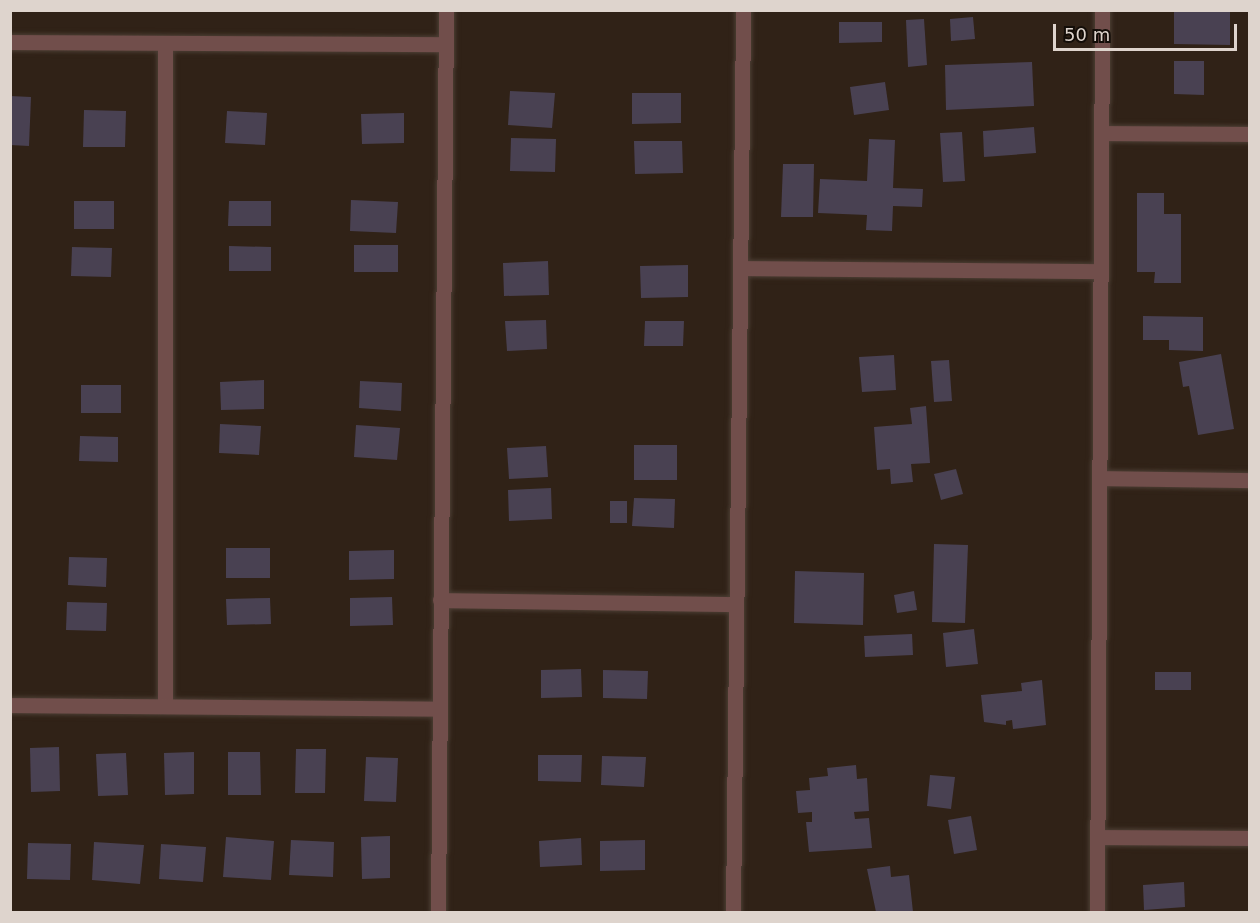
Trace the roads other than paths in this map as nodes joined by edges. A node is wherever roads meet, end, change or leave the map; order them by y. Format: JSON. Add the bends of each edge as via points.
{"nodes":[{"id":1,"x":446,"y":10,"type":"edge"},
{"id":2,"x":743,"y":10,"type":"edge"},
{"id":3,"x":1102,"y":10,"type":"edge"},
{"id":4,"x":10,"y":42,"type":"edge"},
{"id":5,"x":165,"y":43,"type":"junction"},
{"id":6,"x":445,"y":44,"type":"junction"},
{"id":7,"x":1101,"y":133,"type":"junction"},
{"id":8,"x":1250,"y":134,"type":"edge"},
{"id":9,"x":741,"y":268,"type":"junction"},
{"id":10,"x":1101,"y":271,"type":"junction"},
{"id":11,"x":1100,"y":478,"type":"junction"},
{"id":12,"x":1250,"y":480,"type":"edge"},
{"id":13,"x":440,"y":600,"type":"junction"},
{"id":14,"x":735,"y":604,"type":"junction"},
{"id":15,"x":10,"y":705,"type":"edge"},
{"id":16,"x":165,"y":706,"type":"junction"},
{"id":17,"x":440,"y":708,"type":"junction"},
{"id":18,"x":1098,"y":837,"type":"junction"},
{"id":19,"x":1250,"y":838,"type":"edge"},
{"id":20,"x":438,"y":912,"type":"edge"},
{"id":21,"x":733,"y":912,"type":"edge"},
{"id":22,"x":1097,"y":912,"type":"edge"}],
"edges":[{"from":1,"to":6,"type":"street"},
{"from":2,"to":9,"type":"street"},
{"from":3,"to":7,"type":"street"},
{"from":4,"to":5,"type":"street"},
{"from":5,"to":6,"type":"street"},
{"from":5,"to":16,"type":"street"},
{"from":6,"to":13,"type":"street"},
{"from":7,"to":8,"type":"street"},
{"from":7,"to":10,"type":"street"},
{"from":9,"to":10,"type":"street"},
{"from":9,"to":14,"type":"street"},
{"from":10,"to":11,"type":"street"},
{"from":11,"to":12,"type":"street"},
{"from":11,"to":18,"type":"street"},
{"from":13,"to":14,"type":"street"},
{"from":13,"to":17,"type":"street"},
{"from":14,"to":21,"type":"street"},
{"from":15,"to":16,"type":"street"},
{"from":16,"to":17,"type":"street"},
{"from":17,"to":20,"type":"street"},
{"from":18,"to":19,"type":"street"},
{"from":18,"to":22,"type":"street"}]}
